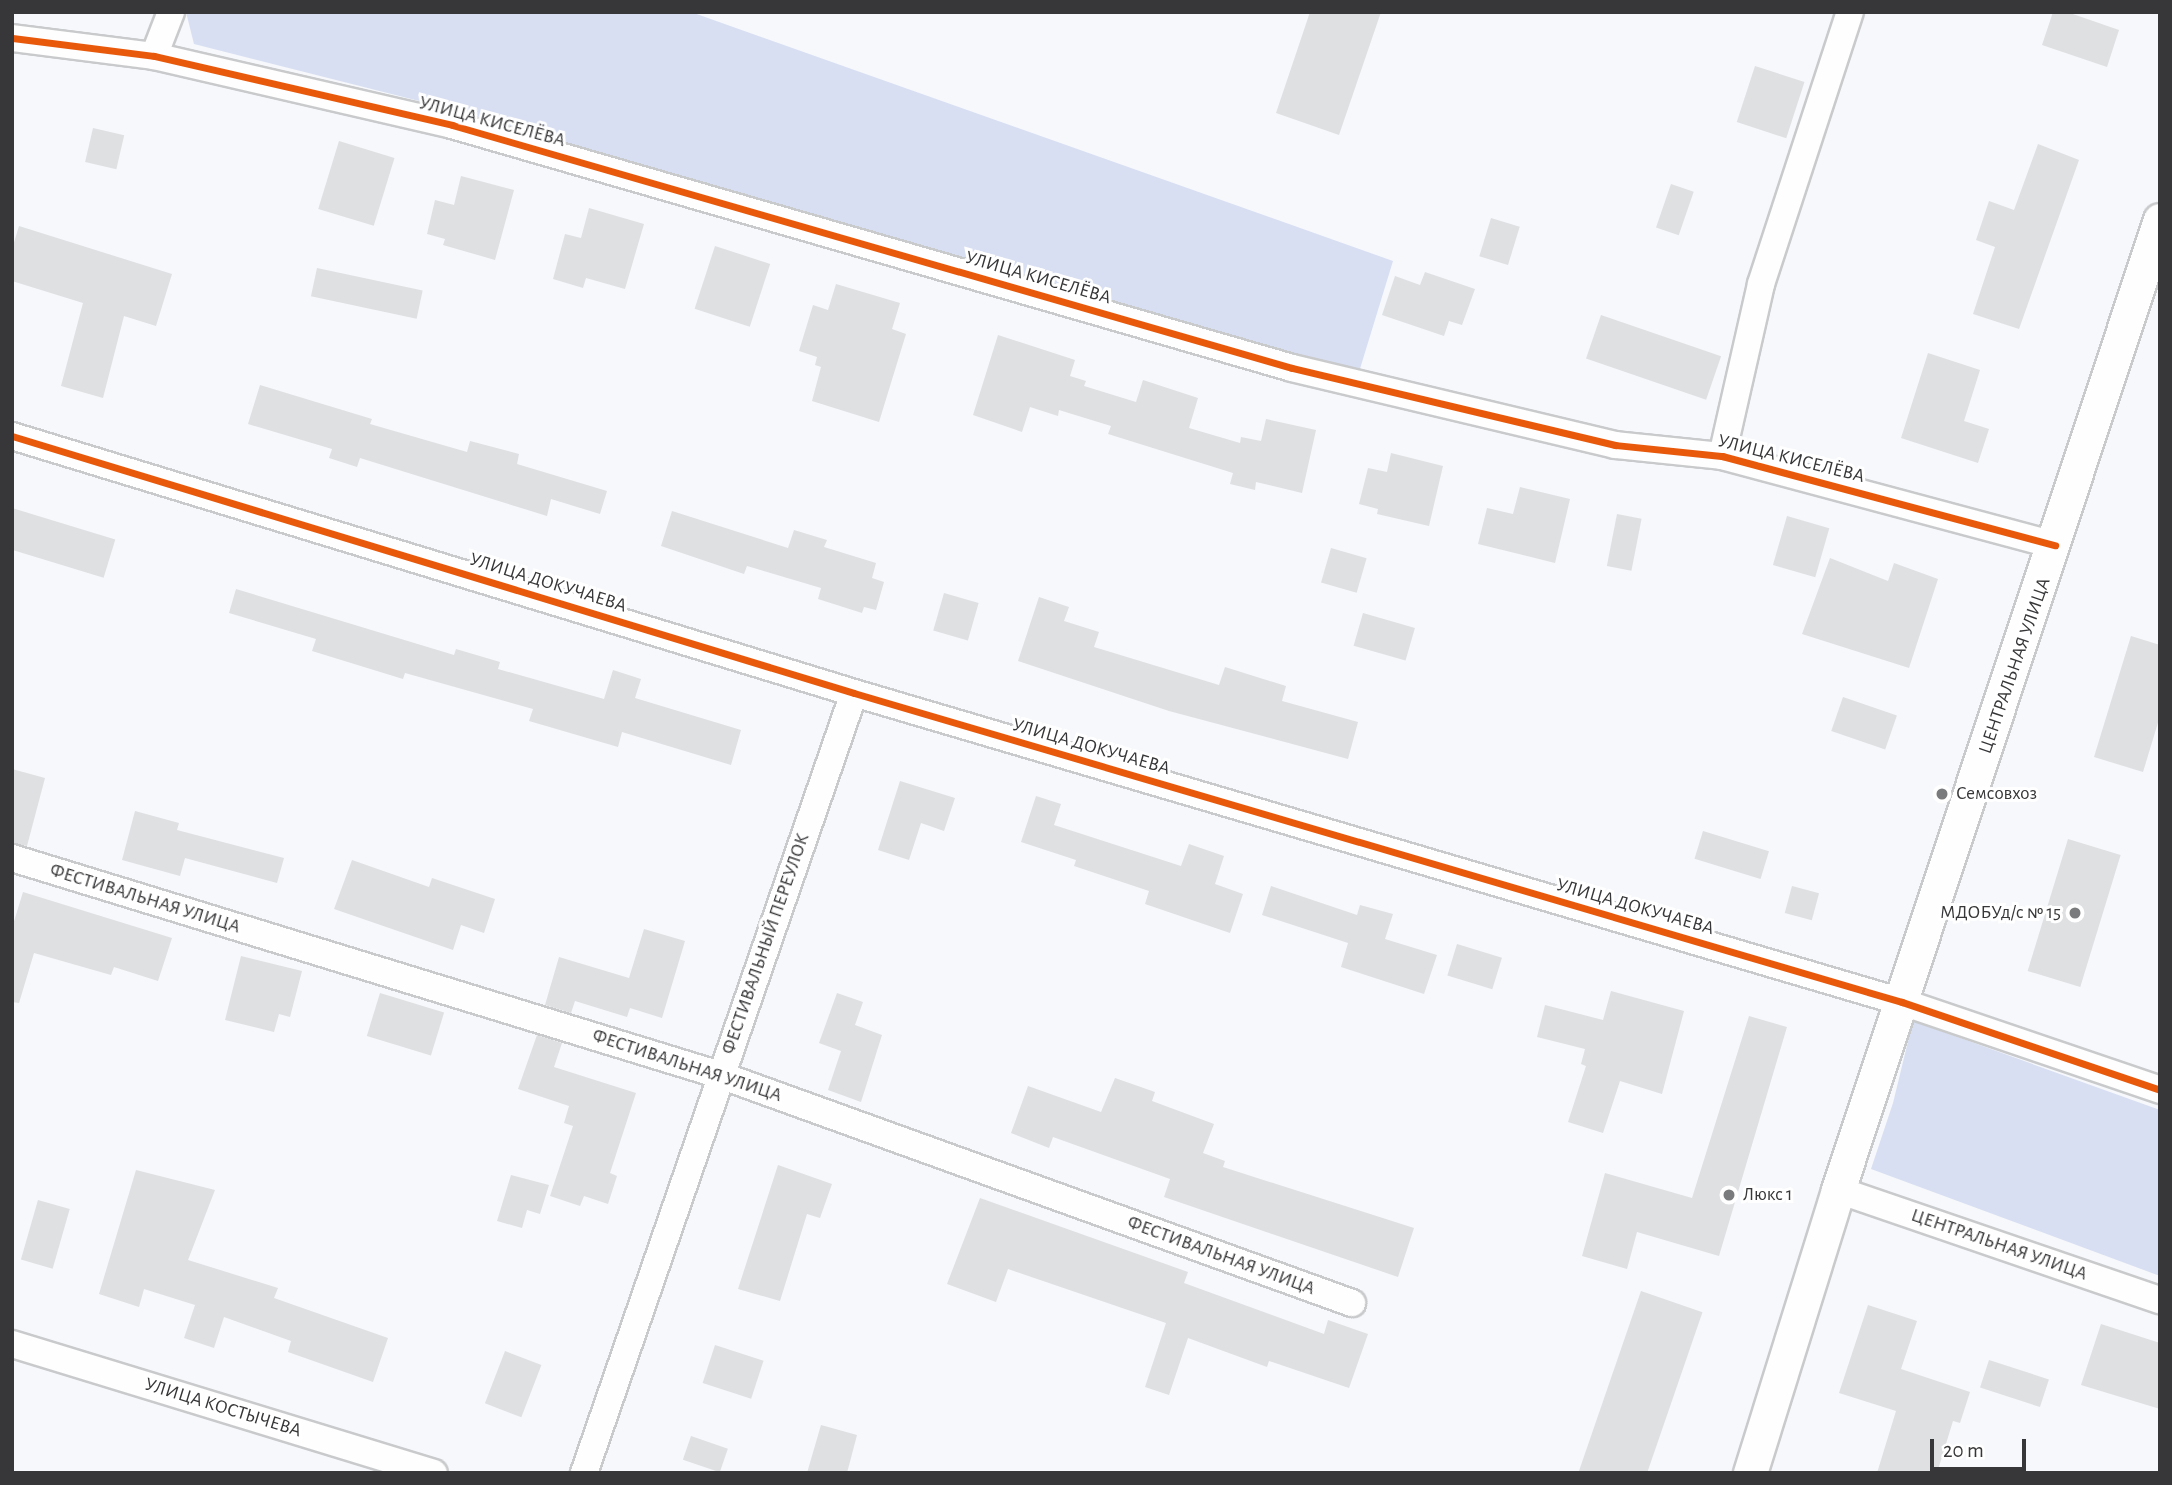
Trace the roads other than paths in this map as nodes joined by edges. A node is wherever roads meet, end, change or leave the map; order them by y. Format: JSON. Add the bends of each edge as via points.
{"nodes":[{"id":1,"x":171,"y":12,"type":"edge"},
{"id":2,"x":1850,"y":12,"type":"edge"},
{"id":3,"x":12,"y":38,"type":"edge"},
{"id":4,"x":155,"y":56,"type":"junction"},
{"id":5,"x":2160,"y":220,"type":"edge"},
{"id":6,"x":12,"y":436,"type":"edge"},
{"id":7,"x":1722,"y":456,"type":"junction"},
{"id":8,"x":2055,"y":545,"type":"junction"},
{"id":9,"x":854,"y":693,"type":"junction"},
{"id":10,"x":12,"y":858,"type":"edge"},
{"id":11,"x":1902,"y":1002,"type":"junction"},
{"id":12,"x":720,"y":1075,"type":"junction"},
{"id":13,"x":2160,"y":1090,"type":"edge"},
{"id":14,"x":1838,"y":1190,"type":"junction"},
{"id":15,"x":2160,"y":1300,"type":"edge"},
{"id":16,"x":1352,"y":1303,"type":"dead end"},
{"id":17,"x":12,"y":1343,"type":"edge"},
{"id":18,"x":434,"y":1473,"type":"edge"},
{"id":19,"x":584,"y":1473,"type":"edge"},
{"id":20,"x":1751,"y":1473,"type":"edge"}],
"edges":[{"from":1,"to":4,"type":"street"},
{"from":2,"to":7,"type":"street","name":"УЛИЦА КИСЕЛЁВА","via":[[1760,284]]},
{"from":3,"to":4,"type":"street","name":"УЛИЦА КИСЕЛЁВА"},
{"from":4,"to":7,"type":"street","name":"УЛИЦА КИСЕЛЁВА","via":[[452,125],[1328,378],[1615,445]]},
{"from":5,"to":8,"type":"street","name":"ЦЕНТРАЛЬНАЯ УЛИЦА"},
{"from":6,"to":9,"type":"street","name":"УЛИЦА ДОКУЧАЕВА"},
{"from":7,"to":8,"type":"street","name":"УЛИЦА КИСЕЛЁВА"},
{"from":8,"to":11,"type":"street","name":"ЦЕНТРАЛЬНАЯ УЛИЦА"},
{"from":9,"to":11,"type":"street","name":"УЛИЦА ДОКУЧАЕВА"},
{"from":9,"to":12,"type":"street","name":"ФЕСТИВАЛЬНЫЙ ПЕРЕУЛОК"},
{"from":10,"to":12,"type":"street","name":"ФЕСТИВАЛЬНАЯ УЛИЦА"},
{"from":11,"to":13,"type":"street","name":"УЛИЦА ДОКУЧАЕВА"},
{"from":11,"to":14,"type":"street","name":"ЦЕНТРАЛЬНАЯ УЛИЦА"},
{"from":12,"to":16,"type":"street","name":"ФЕСТИВАЛЬНАЯ УЛИЦА"},
{"from":12,"to":19,"type":"street","name":"ФЕСТИВАЛЬНЫЙ ПЕРЕУЛОК"},
{"from":14,"to":15,"type":"street","name":"ЦЕНТРАЛЬНАЯ УЛИЦА"},
{"from":14,"to":20,"type":"street","name":"ЦЕНТРАЛЬНАЯ УЛИЦА"},
{"from":17,"to":18,"type":"street","name":"УЛИЦА КОСТЫЧЕВА"}]}
